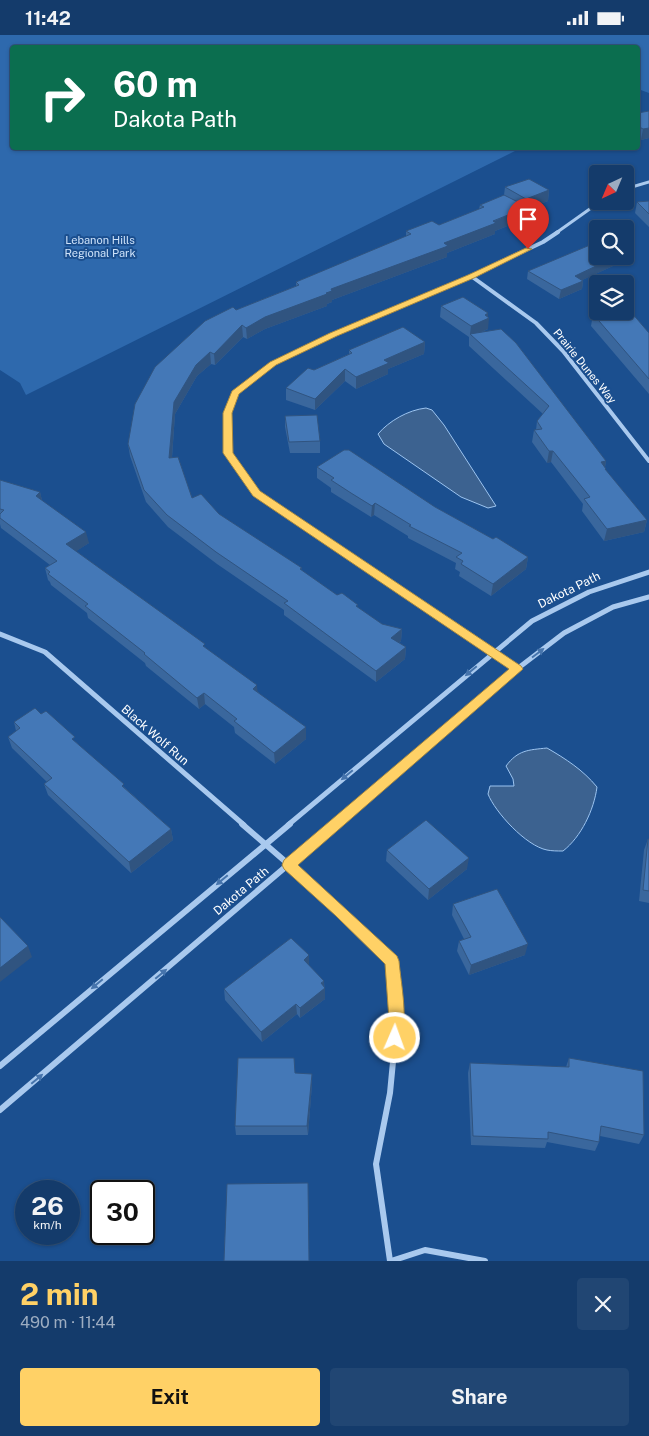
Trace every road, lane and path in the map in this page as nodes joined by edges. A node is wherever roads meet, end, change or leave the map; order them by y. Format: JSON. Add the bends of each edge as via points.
{"nodes":[{"id":1,"x":649,"y":182,"type":"edge"},
{"id":2,"x":634,"y":186,"type":"edge"},
{"id":3,"x":589,"y":210,"type":"edge"},
{"id":4,"x":471,"y":277,"type":"junction"},
{"id":5,"x":649,"y":461,"type":"edge"},
{"id":6,"x":649,"y":572,"type":"edge"},
{"id":7,"x":649,"y":597,"type":"edge"},
{"id":8,"x":0,"y":634,"type":"edge"},
{"id":9,"x":494,"y":653,"type":"junction"},
{"id":10,"x":517,"y":669,"type":"junction"},
{"id":11,"x":264,"y":844,"type":"junction"},
{"id":12,"x":289,"y":865,"type":"junction"},
{"id":13,"x":0,"y":1066,"type":"edge"},
{"id":14,"x":0,"y":1110,"type":"edge"},
{"id":15,"x":391,"y":1261,"type":"edge"},
{"id":16,"x":485,"y":1261,"type":"edge"}],
"edges":[{"from":1,"to":2,"type":"street"},
{"from":3,"to":4,"type":"street","via":[[543,243]]},
{"from":4,"to":5,"type":"street","name":"Prairie Dunes Way","via":[[536,323],[563,351]]},
{"from":4,"to":9,"type":"street","via":[[273,363],[235,393],[228,413],[228,453],[256,494]]},
{"from":6,"to":9,"type":"street","name":"Dakota Path","via":[[610,583],[569,600],[532,621]]},
{"from":10,"to":7,"type":"street","name":"Dakota Path","one_way":true,"via":[[564,633],[613,607]]},
{"from":8,"to":11,"type":"street","name":"Black Wolf Run","via":[[45,652]]},
{"from":9,"to":10,"type":"street"},
{"from":9,"to":11,"type":"street","name":"Dakota Path","one_way":true},
{"from":10,"to":12,"type":"street","name":"Dakota Path"},
{"from":11,"to":12,"type":"street","name":"Black Wolf Run"},
{"from":11,"to":13,"type":"street","name":"Dakota Path","one_way":true},
{"from":14,"to":12,"type":"street","name":"Dakota Path","one_way":true},
{"from":12,"to":15,"type":"street","name":"Black Wolf Run","via":[[392,961],[397,1020],[390,1093],[376,1164]]},
{"from":15,"to":16,"type":"street","via":[[425,1250]]}]}
